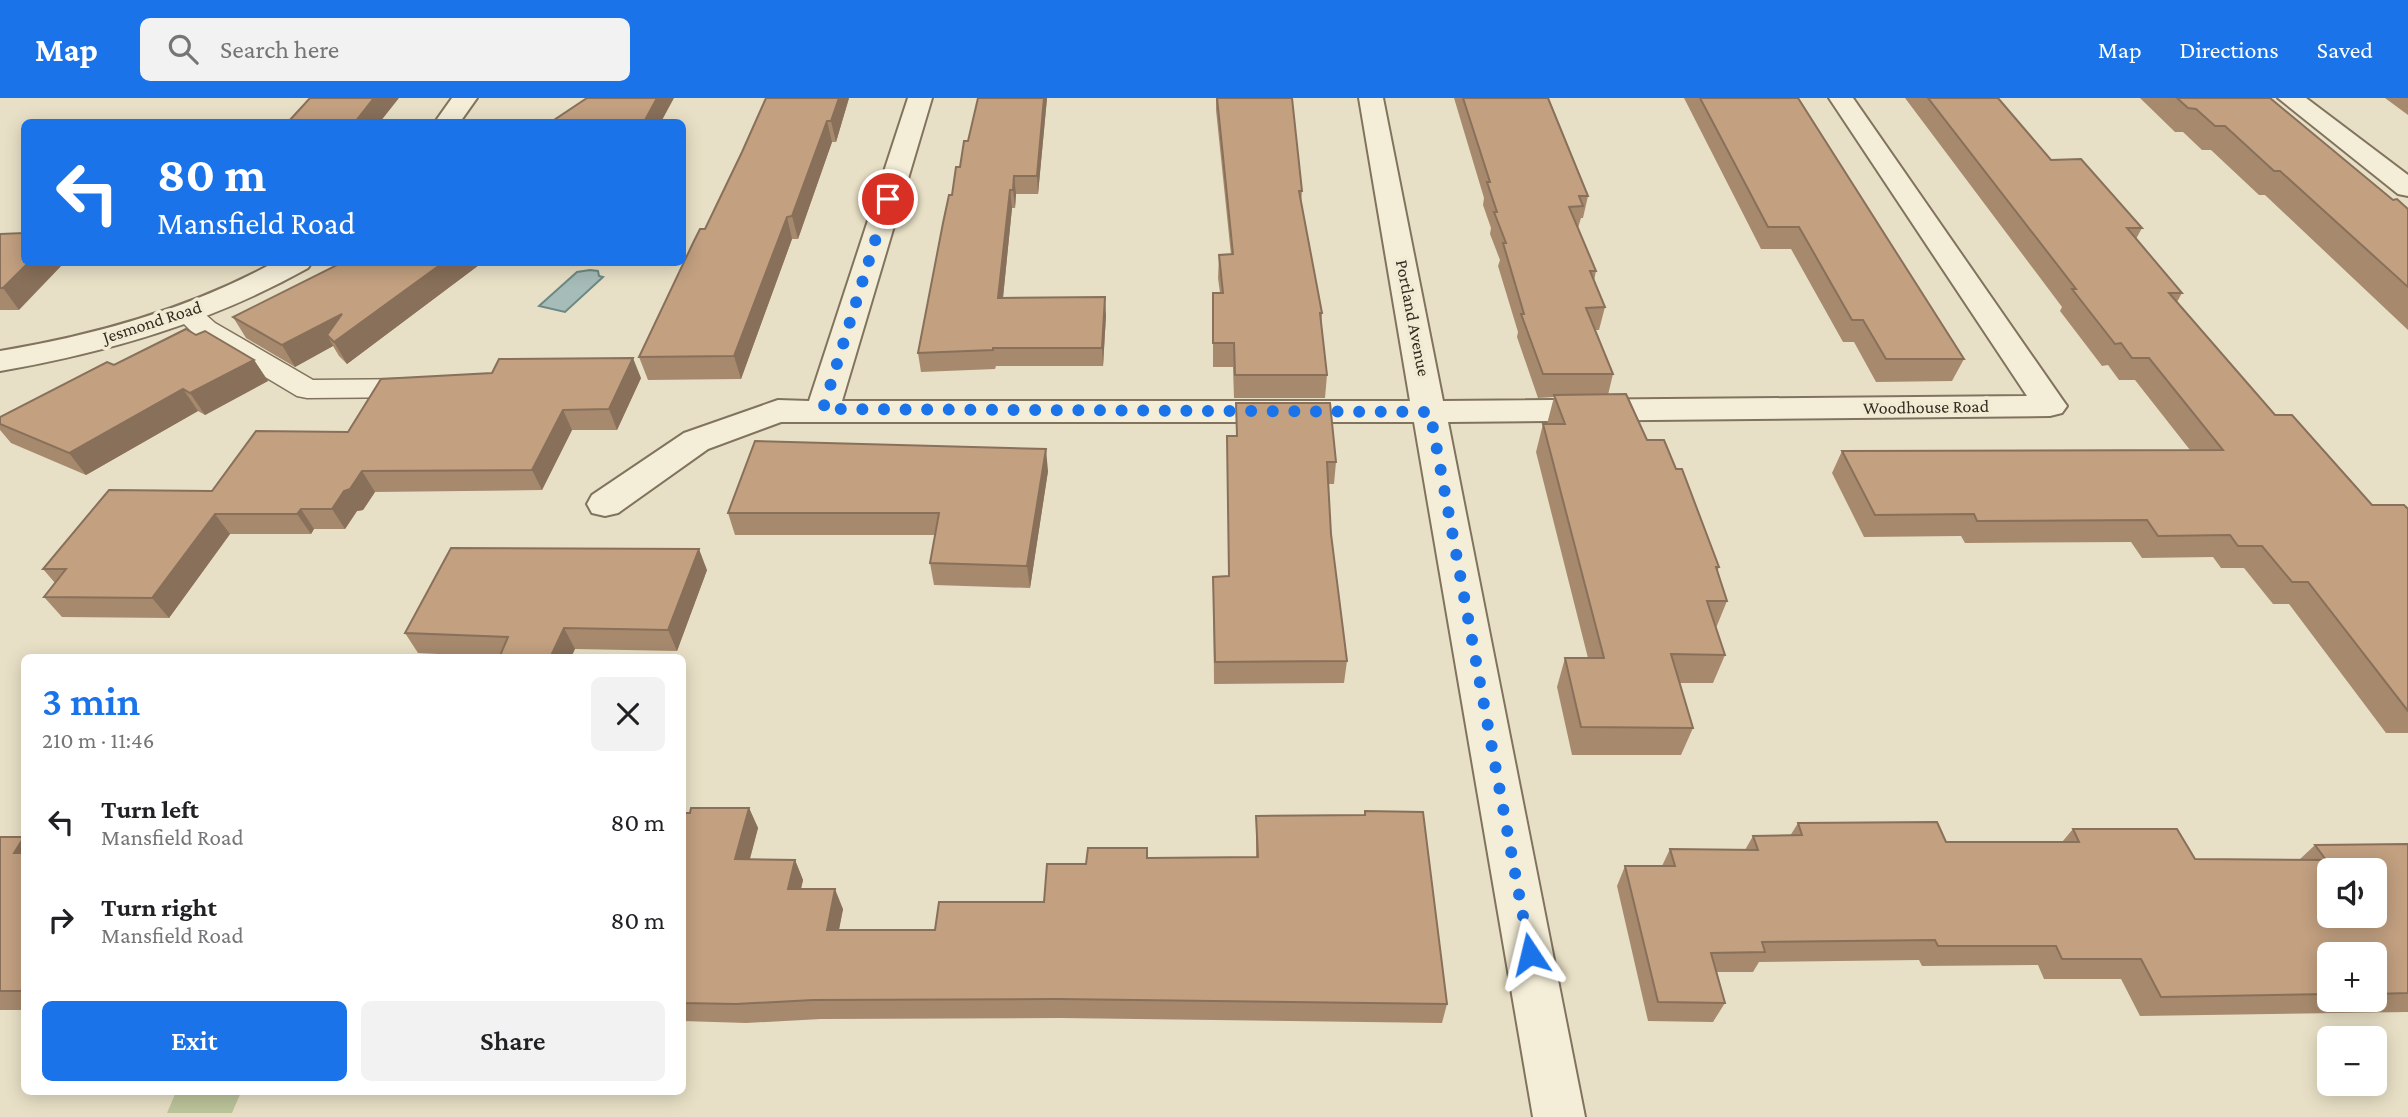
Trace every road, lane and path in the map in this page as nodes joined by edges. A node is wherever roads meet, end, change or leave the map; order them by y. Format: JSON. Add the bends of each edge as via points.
{"nodes":[{"id":1,"x":465,"y":98,"type":"edge"},
{"id":2,"x":920,"y":98,"type":"edge"},
{"id":3,"x":1371,"y":98,"type":"edge"},
{"id":4,"x":1841,"y":98,"type":"edge"},
{"id":5,"x":2290,"y":98,"type":"edge"},
{"id":6,"x":449,"y":119,"type":"edge"},
{"id":7,"x":2408,"y":161,"type":"edge"},
{"id":8,"x":2377,"y":163,"type":"junction"},
{"id":9,"x":2408,"y":188,"type":"edge"},
{"id":10,"x":290,"y":266,"type":"edge"},
{"id":11,"x":187,"y":313,"type":"junction"},
{"id":12,"x":0,"y":361,"type":"edge"},
{"id":13,"x":444,"y":387,"type":"edge"},
{"id":14,"x":823,"y":409,"type":"junction"},
{"id":15,"x":1430,"y":412,"type":"junction"},
{"id":16,"x":605,"y":504,"type":"dead end"},
{"id":17,"x":1559,"y":1117,"type":"edge"}],
"edges":[{"from":1,"to":6,"type":"street"},
{"from":2,"to":14,"type":"street"},
{"from":3,"to":15,"type":"street","name":"Portland Avenue"},
{"from":4,"to":15,"type":"street","name":"Woodhouse Road","via":[[2050,406]]},
{"from":5,"to":8,"type":"street"},
{"from":7,"to":8,"type":"street"},
{"from":8,"to":9,"type":"street"},
{"from":10,"to":11,"type":"street","name":"Jesmond Road"},
{"from":11,"to":12,"type":"street","name":"Jesmond Road","via":[[115,336]]},
{"from":11,"to":13,"type":"lane","via":[[205,329],[307,389]]},
{"from":14,"to":15,"type":"street"},
{"from":14,"to":16,"type":"street","via":[[778,411],[696,441]]},
{"from":15,"to":17,"type":"street","name":"Portland Avenue"}]}
